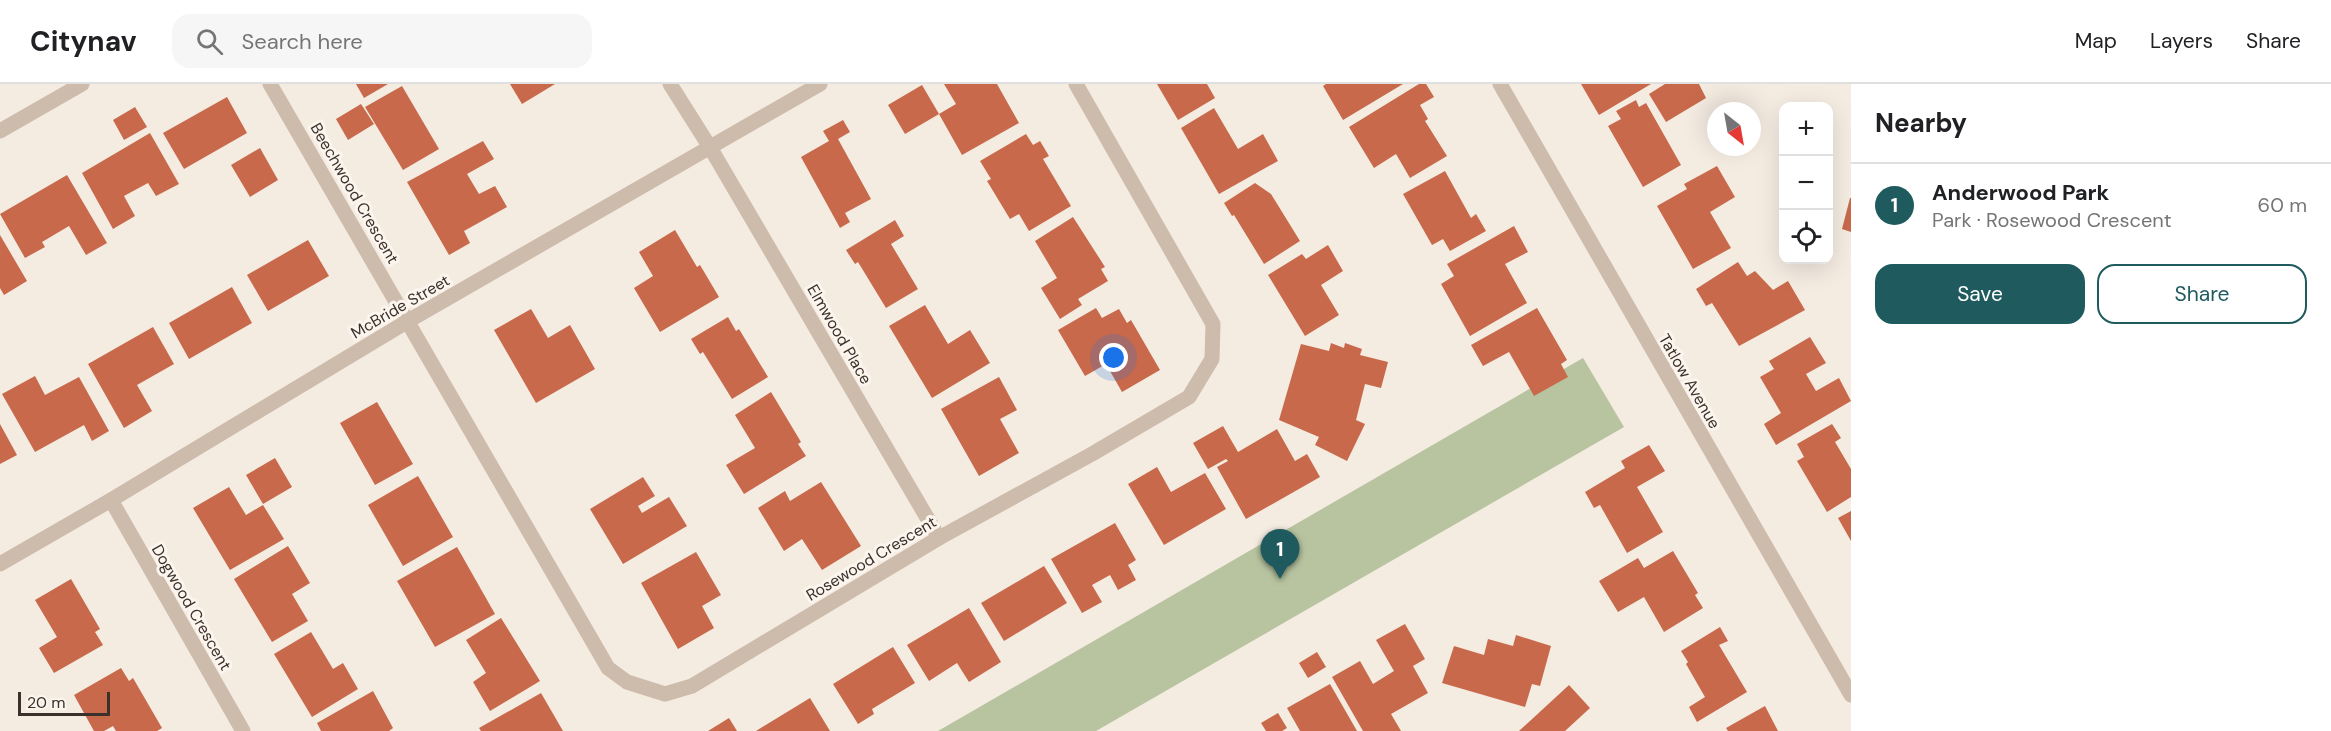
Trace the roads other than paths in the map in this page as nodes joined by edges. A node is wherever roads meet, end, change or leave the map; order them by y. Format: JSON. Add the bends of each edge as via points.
{"nodes":[{"id":1,"x":82,"y":84,"type":"edge"},
{"id":2,"x":270,"y":84,"type":"edge"},
{"id":3,"x":670,"y":84,"type":"edge"},
{"id":4,"x":820,"y":84,"type":"edge"},
{"id":5,"x":1076,"y":84,"type":"edge"},
{"id":6,"x":1500,"y":84,"type":"edge"},
{"id":7,"x":0,"y":131,"type":"edge"},
{"id":8,"x":711,"y":148,"type":"junction"},
{"id":9,"x":408,"y":321,"type":"junction"},
{"id":10,"x":111,"y":500,"type":"junction"},
{"id":11,"x":939,"y":538,"type":"junction"},
{"id":12,"x":0,"y":564,"type":"edge"},
{"id":13,"x":1851,"y":695,"type":"edge"},
{"id":14,"x":243,"y":731,"type":"edge"}],
"edges":[{"from":1,"to":7,"type":"street"},
{"from":2,"to":9,"type":"street","name":"Beechwood Crescent"},
{"from":3,"to":8,"type":"street","name":"Elmwood Place"},
{"from":4,"to":8,"type":"street","name":"McBride Street"},
{"from":5,"to":11,"type":"street","name":"Rosewood Crescent","via":[[1212,324],[1212,359],[1189,397]]},
{"from":6,"to":13,"type":"street","name":"Tatlow Avenue"},
{"from":8,"to":9,"type":"street","name":"McBride Street"},
{"from":8,"to":11,"type":"street","name":"Elmwood Place"},
{"from":9,"to":10,"type":"street","name":"McBride Street"},
{"from":9,"to":11,"type":"street","name":"Rosewood Crescent","via":[[608,668],[627,682],[665,694],[692,686]]},
{"from":10,"to":12,"type":"street","name":"McBride Street"},
{"from":10,"to":14,"type":"street","name":"Dogwood Crescent"}]}
